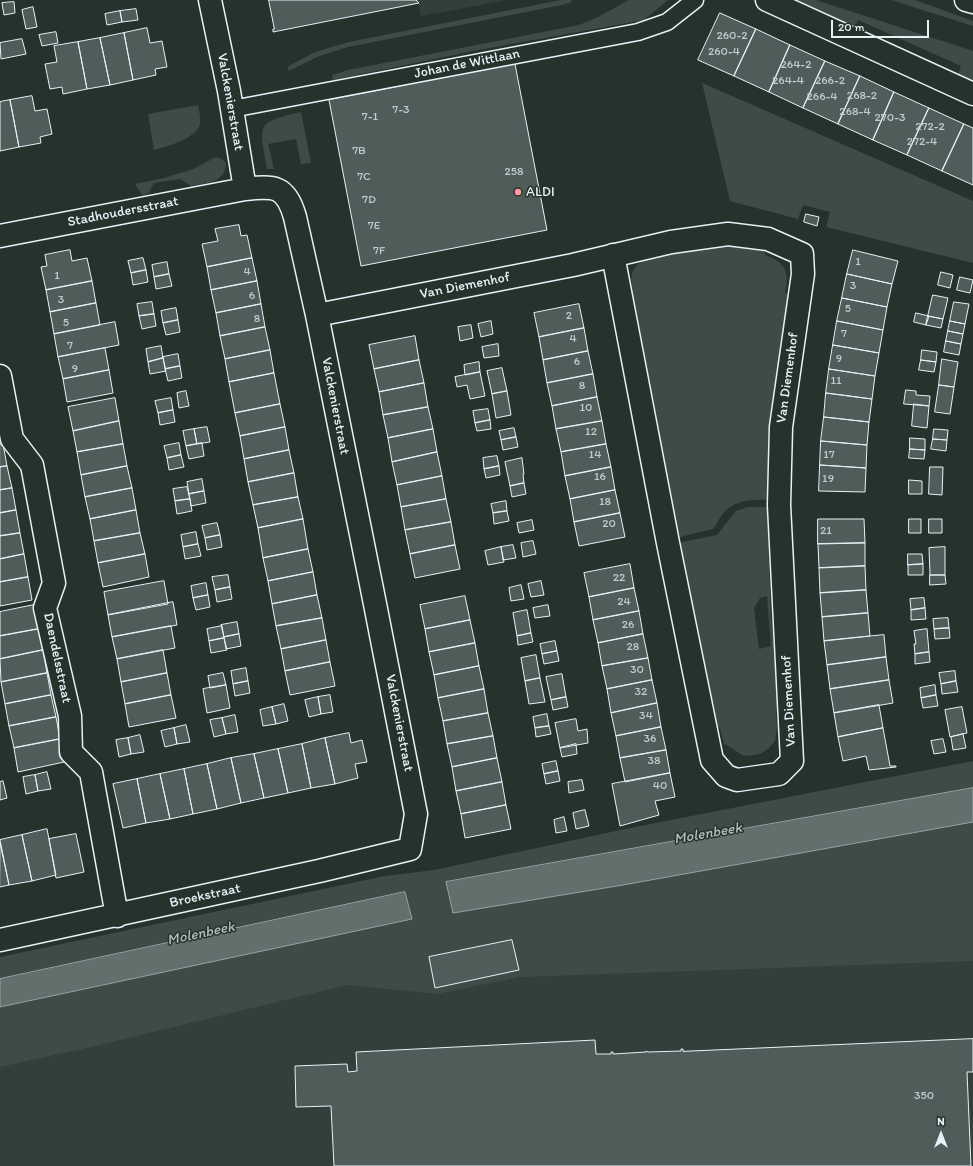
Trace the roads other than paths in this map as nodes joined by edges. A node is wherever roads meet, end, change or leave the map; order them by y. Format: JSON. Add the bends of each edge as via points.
{"nodes":[{"id":1,"x":210,"y":0,"type":"edge"},
{"id":2,"x":695,"y":0,"type":"edge"},
{"id":3,"x":767,"y":0,"type":"edge"},
{"id":4,"x":966,"y":0,"type":"edge"},
{"id":5,"x":973,"y":2,"type":"edge"},
{"id":6,"x":973,"y":94,"type":"edge"},
{"id":7,"x":232,"y":109,"type":"junction"},
{"id":8,"x":245,"y":189,"type":"junction"},
{"id":9,"x":0,"y":236,"type":"edge"},
{"id":10,"x":613,"y":255,"type":"junction"},
{"id":11,"x":317,"y":315,"type":"junction"},
{"id":12,"x":0,"y":376,"type":"edge"},
{"id":13,"x":410,"y":849,"type":"joint"},
{"id":14,"x":117,"y":916,"type":"junction"},
{"id":15,"x":0,"y":940,"type":"edge"}],
"edges":[{"from":1,"to":7,"type":"street","name":"Valckenierstraat"},
{"from":2,"to":7,"type":"lane","name":"Johan de Wittlaan","via":[[667,22],[638,32]]},
{"from":3,"to":6,"type":"street"},
{"from":4,"to":5,"type":"street"},
{"from":7,"to":8,"type":"street","name":"Valckenierstraat"},
{"from":8,"to":9,"type":"street","name":"Stadhoudersstraat"},
{"from":8,"to":11,"type":"street","name":"Valckenierstraat","via":[[267,187],[277,189],[286,195],[292,206]]},
{"from":10,"to":10,"type":"street","name":"Van Diemenhof","via":[[712,760],[726,776],[737,780],[779,774],[792,761],[778,514],[781,427],[803,274],[802,254],[768,239],[728,234],[671,242]]},
{"from":10,"to":11,"type":"street","name":"Van Diemenhof"},
{"from":11,"to":13,"type":"street","name":"Valckenierstraat","via":[[416,814]]},
{"from":12,"to":14,"type":"street","name":"Daendelsstraat","via":[[12,439],[32,466],[54,583],[45,608],[70,716],[71,752],[91,772]]},
{"from":13,"to":14,"type":"street","name":"Broekstraat"},
{"from":14,"to":15,"type":"street","name":"Broekstraat"}]}
